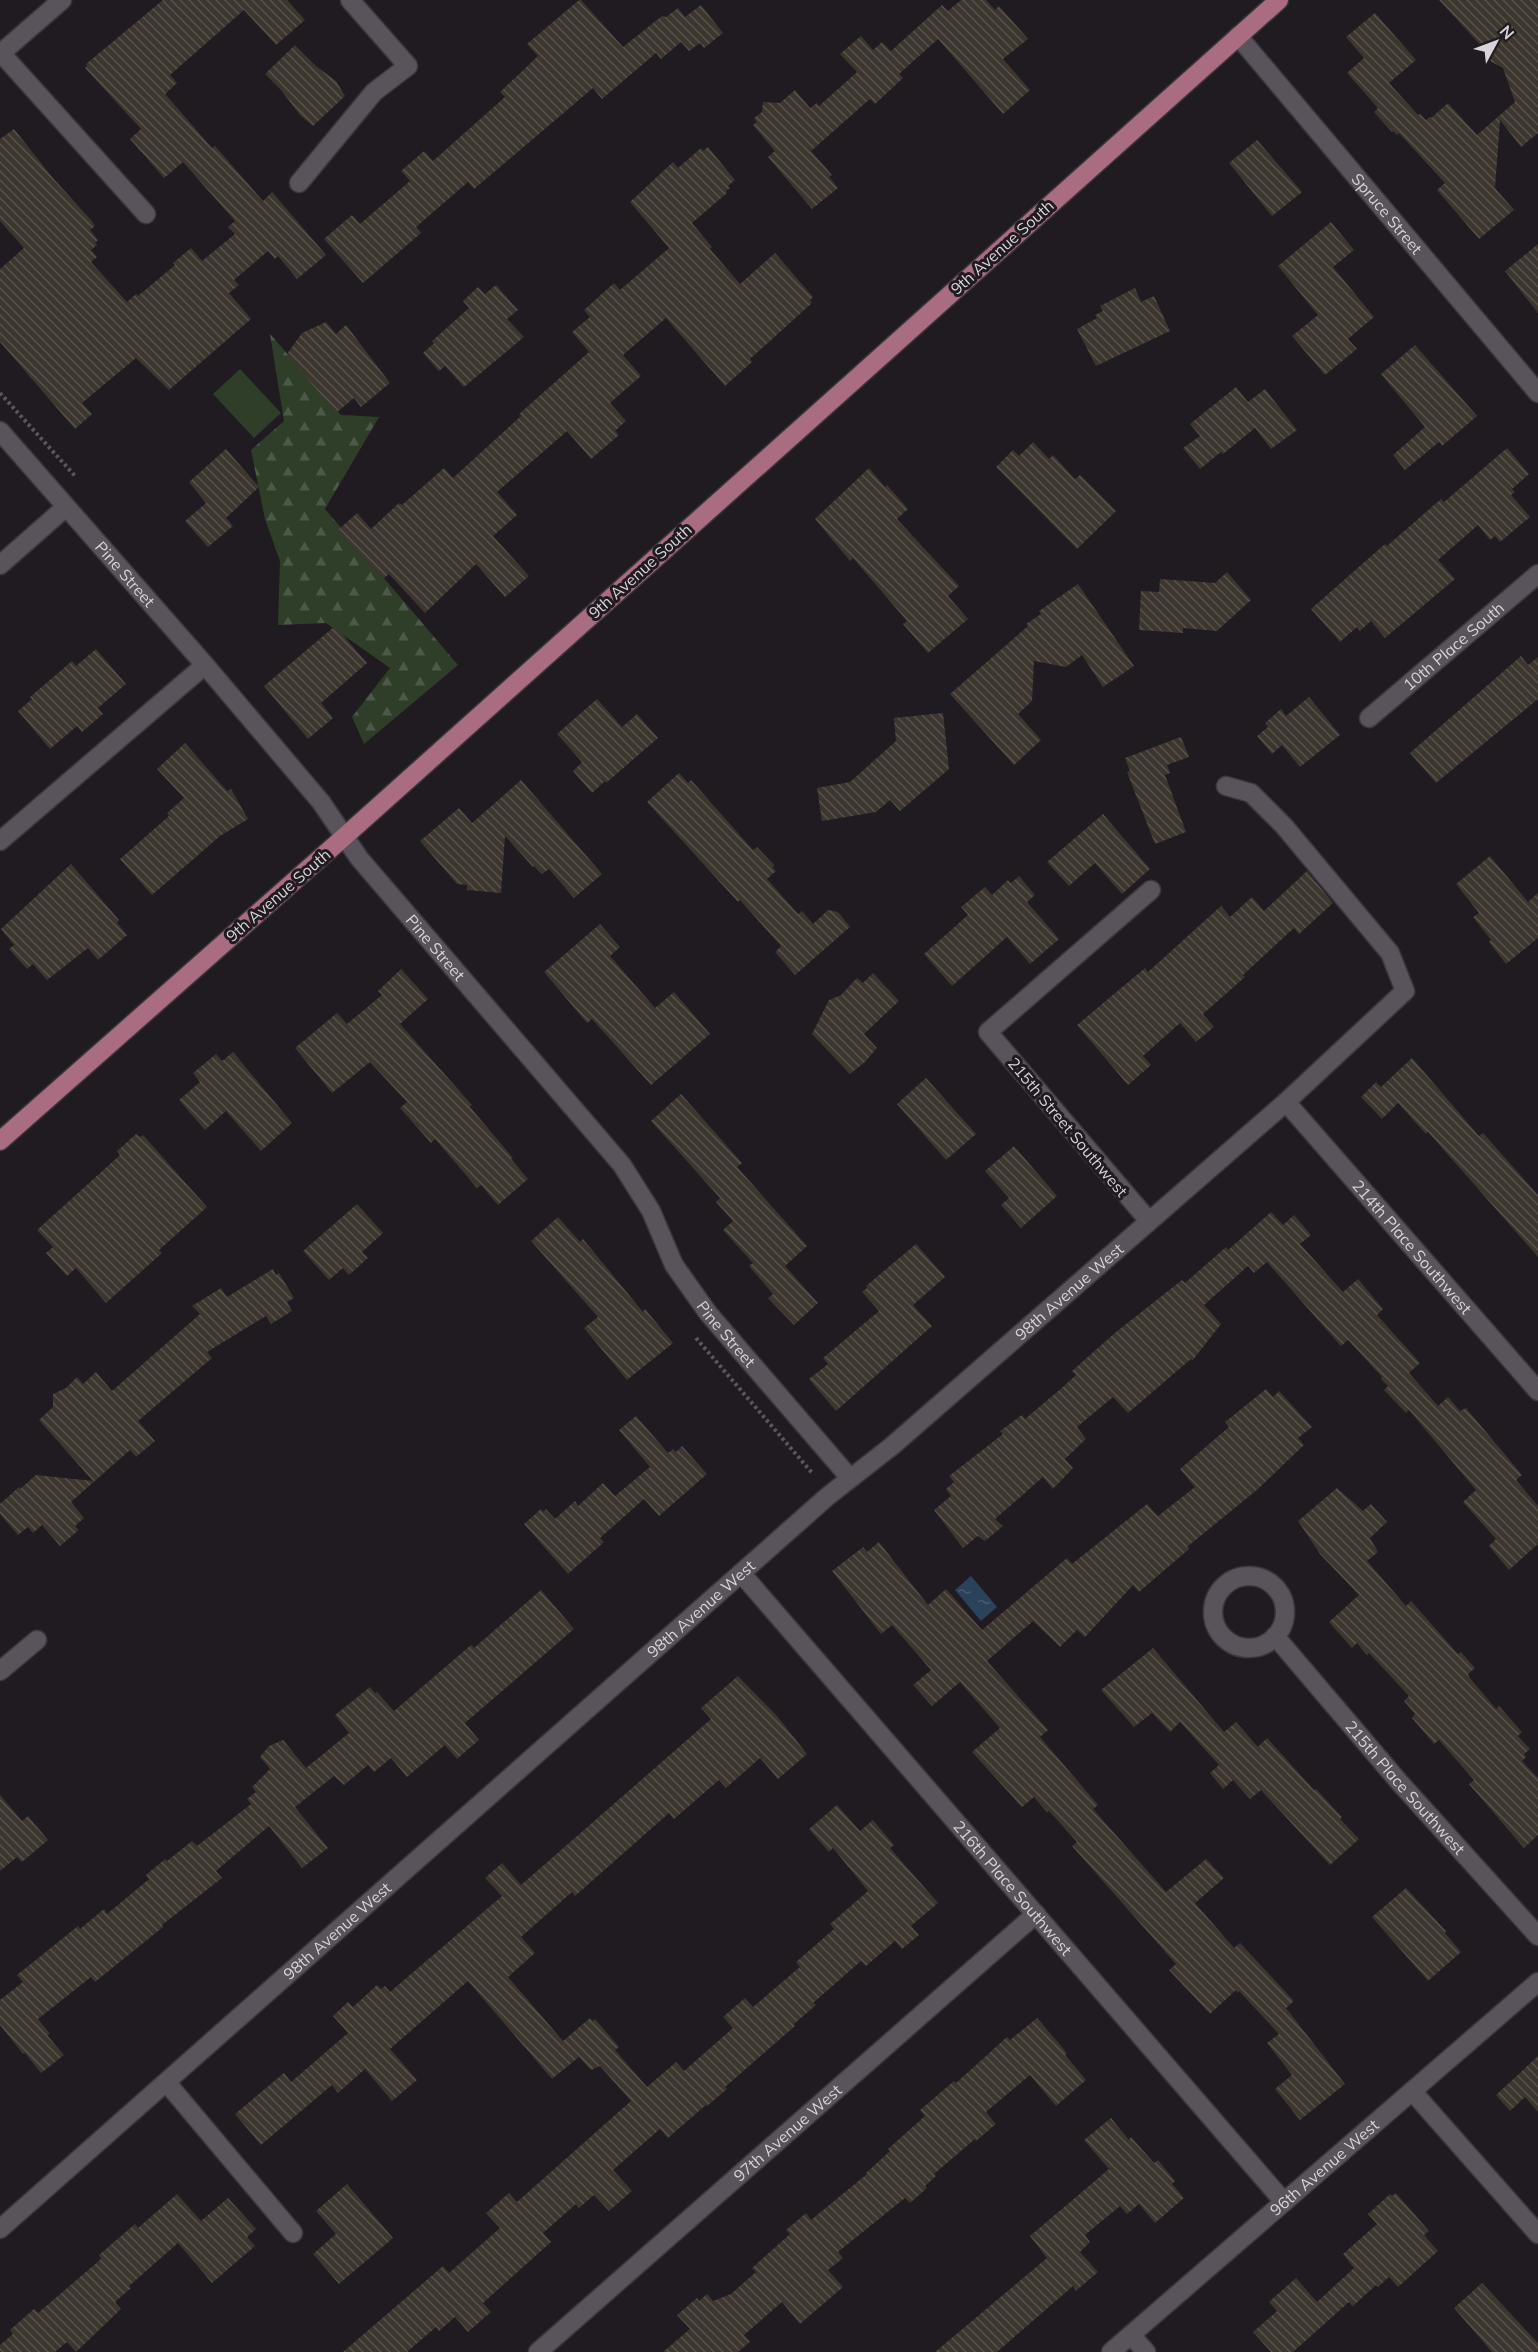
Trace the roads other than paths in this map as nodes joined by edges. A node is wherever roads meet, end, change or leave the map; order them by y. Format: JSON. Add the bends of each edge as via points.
{"nodes":[{"id":1,"x":62,"y":0,"type":"edge"},
{"id":2,"x":350,"y":0,"type":"edge"},
{"id":3,"x":1279,"y":0,"type":"edge"},
{"id":4,"x":1238,"y":36,"type":"junction"},
{"id":5,"x":1,"y":53,"type":"edge"},
{"id":6,"x":299,"y":183,"type":"dead end"},
{"id":7,"x":146,"y":214,"type":"dead end"},
{"id":8,"x":1538,"y":393,"type":"edge"},
{"id":9,"x":0,"y":431,"type":"edge"},
{"id":10,"x":66,"y":507,"type":"junction"},
{"id":11,"x":0,"y":565,"type":"edge"},
{"id":12,"x":1538,"y":574,"type":"edge"},
{"id":13,"x":205,"y":665,"type":"junction"},
{"id":14,"x":1369,"y":718,"type":"dead end"},
{"id":15,"x":1226,"y":786,"type":"dead end"},
{"id":16,"x":344,"y":837,"type":"junction"},
{"id":17,"x":0,"y":841,"type":"edge"},
{"id":18,"x":1151,"y":890,"type":"dead end"},
{"id":19,"x":1286,"y":1102,"type":"junction"},
{"id":20,"x":0,"y":1141,"type":"edge"},
{"id":21,"x":1149,"y":1221,"type":"junction"},
{"id":22,"x":1538,"y":1391,"type":"edge"},
{"id":23,"x":850,"y":1478,"type":"junction"},
{"id":24,"x":741,"y":1573,"type":"junction"},
{"id":25,"x":1275,"y":1636,"type":"dead end"},
{"id":26,"x":37,"y":1640,"type":"dead end"},
{"id":27,"x":0,"y":1671,"type":"edge"},
{"id":28,"x":1036,"y":1914,"type":"junction"},
{"id":29,"x":1538,"y":1936,"type":"edge"},
{"id":30,"x":1538,"y":1982,"type":"edge"},
{"id":31,"x":168,"y":2083,"type":"junction"},
{"id":32,"x":1412,"y":2091,"type":"junction"},
{"id":33,"x":1284,"y":2202,"type":"junction"},
{"id":34,"x":0,"y":2229,"type":"edge"},
{"id":35,"x":293,"y":2233,"type":"dead end"},
{"id":36,"x":1538,"y":2234,"type":"edge"},
{"id":37,"x":1131,"y":2335,"type":"junction"},
{"id":38,"x":538,"y":2352,"type":"edge"},
{"id":39,"x":1111,"y":2352,"type":"edge"},
{"id":40,"x":1146,"y":2352,"type":"edge"}],
"edges":[{"from":1,"to":5,"type":"street"},
{"from":2,"to":6,"type":"street","via":[[408,66],[374,92]]},
{"from":3,"to":4,"type":"main road","name":"9th Avenue South"},
{"from":4,"to":8,"type":"street","name":"Spruce Street"},
{"from":4,"to":16,"type":"main road","name":"9th Avenue South"},
{"from":5,"to":7,"type":"street"},
{"from":9,"to":10,"type":"street","name":"Pine Street"},
{"from":10,"to":11,"type":"street"},
{"from":10,"to":13,"type":"street","name":"Pine Street"},
{"from":12,"to":14,"type":"street","name":"10th Place South"},
{"from":13,"to":16,"type":"street","name":"Pine Street","via":[[321,802]]},
{"from":13,"to":17,"type":"street"},
{"from":15,"to":19,"type":"street","name":"98th Avenue West","via":[[1251,793],[1284,826],[1390,953],[1405,991]]},
{"from":16,"to":20,"type":"main road","name":"9th Avenue South"},
{"from":16,"to":23,"type":"street","name":"Pine Street","via":[[622,1165],[651,1211],[674,1265],[708,1313]]},
{"from":18,"to":21,"type":"street","name":"215th Street Southwest","via":[[988,1032]]},
{"from":19,"to":21,"type":"street","name":"98th Avenue West"},
{"from":19,"to":22,"type":"street","name":"214th Place Southwest"},
{"from":21,"to":23,"type":"street","name":"98th Avenue West","via":[[892,1446]]},
{"from":23,"to":24,"type":"street","name":"98th Avenue West"},
{"from":24,"to":28,"type":"street","name":"216th Place Southwest"},
{"from":24,"to":31,"type":"street","name":"98th Avenue West"},
{"from":25,"to":29,"type":"street","name":"215th Place Southwest"},
{"from":26,"to":27,"type":"street"},
{"from":28,"to":33,"type":"street","name":"216th Place Southwest"},
{"from":28,"to":38,"type":"street","name":"97th Avenue West"},
{"from":30,"to":32,"type":"street","name":"96th Avenue West"},
{"from":31,"to":34,"type":"street","name":"98th Avenue West"},
{"from":31,"to":35,"type":"street"},
{"from":32,"to":33,"type":"street","name":"96th Avenue West"},
{"from":32,"to":36,"type":"street"},
{"from":33,"to":37,"type":"street","name":"96th Avenue West"},
{"from":37,"to":39,"type":"street","name":"96th Avenue West"},
{"from":37,"to":40,"type":"street"}]}
